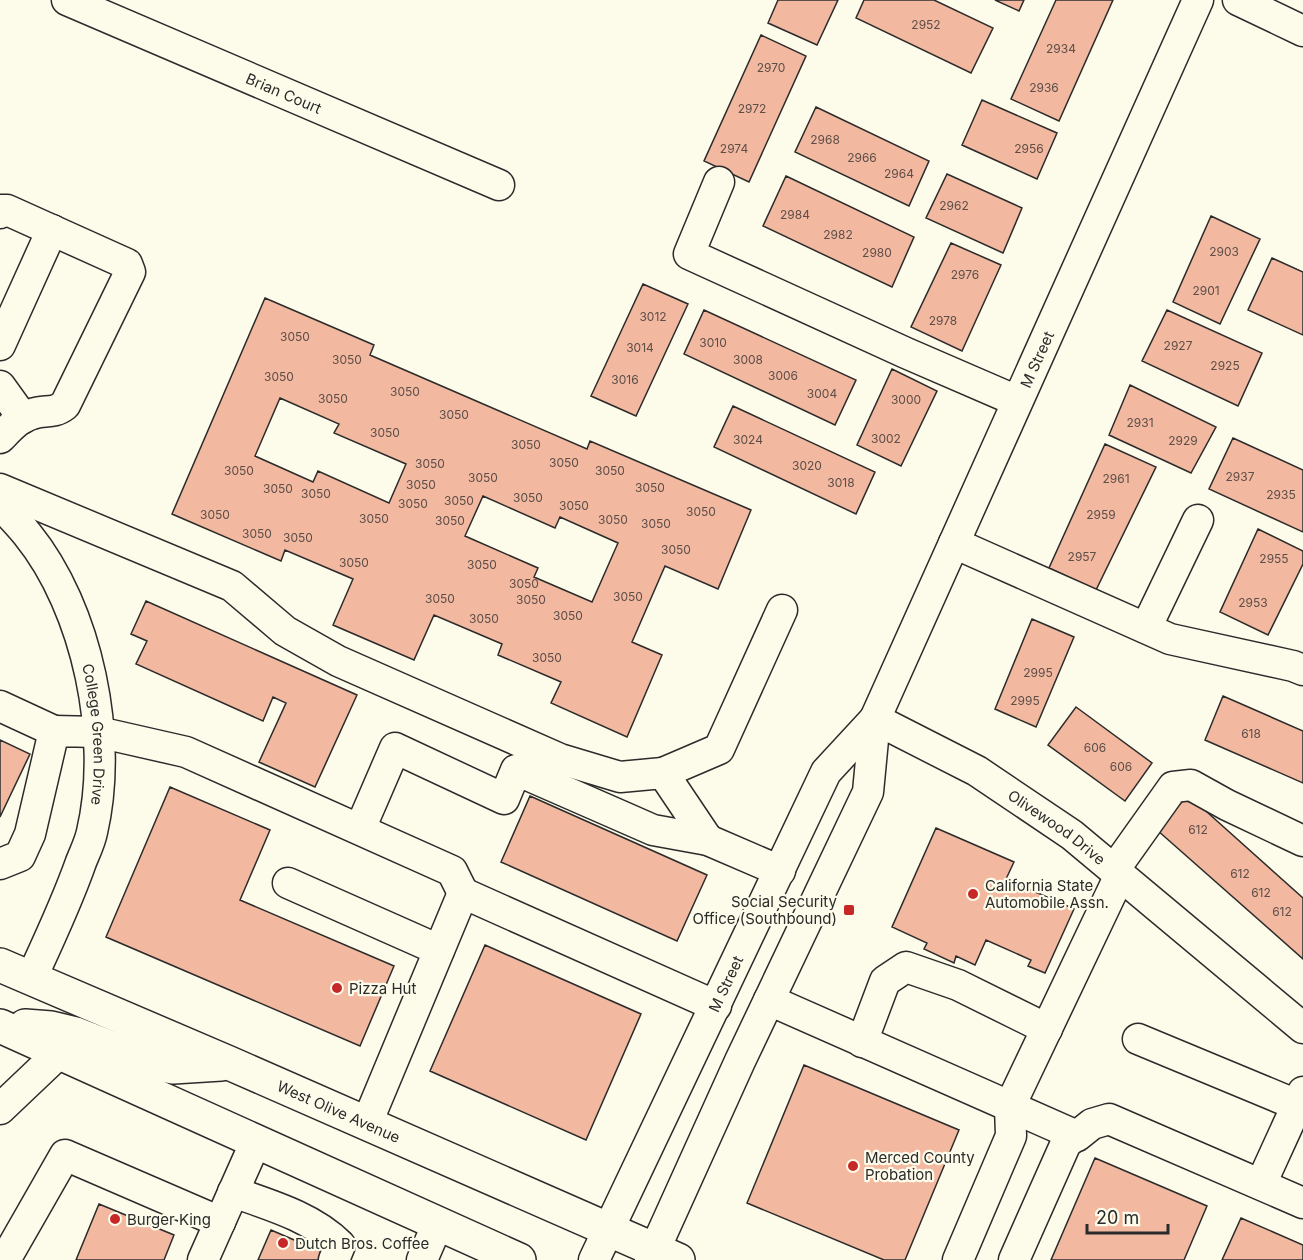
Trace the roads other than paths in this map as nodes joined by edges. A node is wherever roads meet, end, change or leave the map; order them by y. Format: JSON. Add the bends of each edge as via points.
{"nodes":[{"id":1,"x":67,"y":0,"type":"edge"},
{"id":2,"x":1198,"y":0,"type":"edge"},
{"id":3,"x":1238,"y":0,"type":"edge"},
{"id":4,"x":1303,"y":31,"type":"edge"},
{"id":5,"x":719,"y":183,"type":"dead end"},
{"id":6,"x":499,"y":185,"type":"dead end"},
{"id":7,"x":0,"y":213,"type":"edge"},
{"id":8,"x":52,"y":230,"type":"junction"},
{"id":9,"x":0,"y":345,"type":"edge"},
{"id":10,"x":0,"y":386,"type":"edge"},
{"id":11,"x":1017,"y":401,"type":"junction"},
{"id":12,"x":23,"y":418,"type":"junction"},
{"id":13,"x":0,"y":438,"type":"edge"},
{"id":14,"x":2,"y":506,"type":"edge"},
{"id":15,"x":1198,"y":519,"type":"dead end"},
{"id":16,"x":954,"y":543,"type":"junction"},
{"id":17,"x":782,"y":610,"type":"dead end"},
{"id":18,"x":1146,"y":628,"type":"junction"},
{"id":19,"x":1303,"y":670,"type":"edge"},
{"id":20,"x":0,"y":706,"type":"edge"},
{"id":21,"x":875,"y":719,"type":"junction"},
{"id":22,"x":54,"y":731,"type":"junction"},
{"id":23,"x":98,"y":732,"type":"junction"},
{"id":24,"x":663,"y":773,"type":"junction"},
{"id":25,"x":360,"y":829,"type":"junction"},
{"id":26,"x":708,"y":840,"type":"junction"},
{"id":27,"x":1303,"y":841,"type":"edge"},
{"id":28,"x":0,"y":864,"type":"edge"},
{"id":29,"x":780,"y":871,"type":"junction"},
{"id":30,"x":1117,"y":872,"type":"junction"},
{"id":31,"x":288,"y":883,"type":"dead end"},
{"id":32,"x":463,"y":893,"type":"junction"},
{"id":33,"x":439,"y":950,"type":"junction"},
{"id":34,"x":0,"y":965,"type":"edge"},
{"id":35,"x":31,"y":979,"type":"junction"},
{"id":36,"x":0,"y":994,"type":"edge"},
{"id":37,"x":769,"y":1000,"type":"junction"},
{"id":38,"x":716,"y":1006,"type":"junction"},
{"id":39,"x":1299,"y":1017,"type":"edge"},
{"id":40,"x":0,"y":1025,"type":"edge"},
{"id":41,"x":1047,"y":1029,"type":"junction"},
{"id":42,"x":1138,"y":1039,"type":"dead end"},
{"id":43,"x":862,"y":1042,"type":"junction"},
{"id":44,"x":59,"y":1053,"type":"junction"},
{"id":45,"x":229,"y":1063,"type":"junction"},
{"id":46,"x":1300,"y":1099,"type":"edge"},
{"id":47,"x":1010,"y":1106,"type":"junction"},
{"id":48,"x":0,"y":1109,"type":"edge"},
{"id":49,"x":367,"y":1124,"type":"junction"},
{"id":50,"x":1076,"y":1135,"type":"junction"},
{"id":51,"x":256,"y":1141,"type":"junction"},
{"id":52,"x":1261,"y":1184,"type":"junction"},
{"id":53,"x":233,"y":1192,"type":"junction"},
{"id":54,"x":1303,"y":1203,"type":"edge"},
{"id":55,"x":220,"y":1222,"type":"junction"},
{"id":56,"x":438,"y":1223,"type":"junction"},
{"id":57,"x":609,"y":1230,"type":"junction"},
{"id":58,"x":661,"y":1257,"type":"edge"},
{"id":59,"x":5,"y":1260,"type":"edge"},
{"id":60,"x":203,"y":1260,"type":"edge"},
{"id":61,"x":334,"y":1260,"type":"edge"},
{"id":62,"x":422,"y":1260,"type":"edge"},
{"id":63,"x":519,"y":1260,"type":"edge"},
{"id":64,"x":594,"y":1260,"type":"edge"},
{"id":65,"x":958,"y":1260,"type":"edge"},
{"id":66,"x":1014,"y":1260,"type":"edge"}],
"edges":[{"from":1,"to":6,"type":"street","name":"Brian Court"},
{"from":2,"to":11,"type":"street","name":"M Street"},
{"from":3,"to":4,"type":"street"},
{"from":5,"to":11,"type":"street","via":[[689,254]]},
{"from":7,"to":8,"type":"street","via":[[7,210]]},
{"from":8,"to":9,"type":"street"},
{"from":8,"to":12,"type":"street","via":[[127,264],[130,272],[65,405],[52,413],[34,413]]},
{"from":10,"to":12,"type":"street"},
{"from":11,"to":16,"type":"street","name":"M Street"},
{"from":12,"to":13,"type":"street"},
{"from":14,"to":23,"type":"street","name":"College Green Drive","via":[[28,535],[73,614],[89,666]]},
{"from":14,"to":24,"type":"street","via":[[232,586],[285,631],[338,661],[560,759],[620,777]]},
{"from":15,"to":18,"type":"street"},
{"from":16,"to":18,"type":"street"},
{"from":16,"to":21,"type":"street","name":"M Street"},
{"from":17,"to":24,"type":"street","via":[[719,748]]},
{"from":18,"to":19,"type":"street","via":[[1170,639]]},
{"from":20,"to":22,"type":"street"},
{"from":21,"to":29,"type":"street","name":"M Street","via":[[826,772]]},
{"from":21,"to":30,"type":"street","name":"Olivewood Drive","via":[[977,771],[1072,835]]},
{"from":21,"to":37,"type":"street","name":"M Street","via":[[868,792]]},
{"from":22,"to":23,"type":"street"},
{"from":22,"to":28,"type":"street","via":[[30,834],[20,856]]},
{"from":23,"to":25,"type":"street","via":[[186,752]]},
{"from":23,"to":35,"type":"street","name":"College Green Drive","via":[[99,776],[92,832],[68,901]]},
{"from":24,"to":26,"type":"street"},
{"from":25,"to":26,"type":"street","via":[[395,748],[504,799],[516,770],[652,830]]},
{"from":25,"to":32,"type":"street","via":[[452,871]]},
{"from":26,"to":29,"type":"street"},
{"from":27,"to":30,"type":"street","via":[[1191,785],[1173,787]]},
{"from":29,"to":38,"type":"street","name":"M Street"},
{"from":30,"to":39,"type":"street","name":"Olivewood Drive"},
{"from":30,"to":41,"type":"street"},
{"from":31,"to":33,"type":"street"},
{"from":32,"to":33,"type":"street"},
{"from":32,"to":38,"type":"street"},
{"from":33,"to":49,"type":"street"},
{"from":34,"to":35,"type":"main road","name":"West Olive Avenue"},
{"from":35,"to":36,"type":"main road"},
{"from":35,"to":45,"type":"main road","name":"West Olive Avenue"},
{"from":37,"to":43,"type":"street"},
{"from":37,"to":58,"type":"street","name":"M Street"},
{"from":38,"to":57,"type":"street","name":"M Street"},
{"from":40,"to":44,"type":"main road"},
{"from":40,"to":45,"type":"main road","via":[[68,1032],[150,1063],[172,1067]]},
{"from":41,"to":43,"type":"street","via":[[958,985],[906,967],[885,981]]},
{"from":41,"to":47,"type":"street"},
{"from":42,"to":46,"type":"street"},
{"from":43,"to":47,"type":"street"},
{"from":44,"to":48,"type":"street"},
{"from":44,"to":51,"type":"main road"},
{"from":45,"to":49,"type":"main road","name":"West Olive Avenue"},
{"from":46,"to":52,"type":"street"},
{"from":47,"to":50,"type":"street"},
{"from":47,"to":65,"type":"street","via":[[1011,1136]]},
{"from":49,"to":57,"type":"main road","name":"West Olive Avenue"},
{"from":50,"to":52,"type":"street","via":[[1109,1119]]},
{"from":50,"to":66,"type":"street","via":[[1066,1143]]},
{"from":51,"to":53,"type":"street"},
{"from":51,"to":56,"type":"main road"},
{"from":52,"to":54,"type":"street"},
{"from":53,"to":55,"type":"street"},
{"from":53,"to":61,"type":"street","via":[[277,1208],[331,1236],[340,1245]]},
{"from":55,"to":59,"type":"street","via":[[65,1155]]},
{"from":55,"to":60,"type":"street"},
{"from":56,"to":62,"type":"street"},
{"from":56,"to":63,"type":"main road"},
{"from":57,"to":58,"type":"main road","name":"West Olive Avenue"},
{"from":57,"to":64,"type":"street","name":"M Street"}]}
